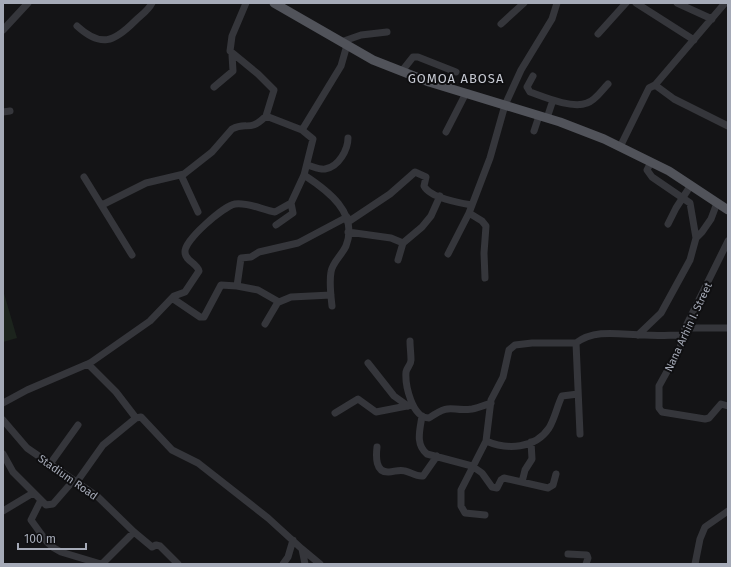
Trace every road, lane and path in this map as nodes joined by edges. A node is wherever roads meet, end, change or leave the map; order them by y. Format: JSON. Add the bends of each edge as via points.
{"nodes":[{"id":1,"x":28,"y":3,"type":"edge"},
{"id":2,"x":152,"y":3,"type":"edge"},
{"id":3,"x":246,"y":3,"type":"edge"},
{"id":4,"x":275,"y":3,"type":"edge"},
{"id":5,"x":524,"y":3,"type":"edge"},
{"id":6,"x":557,"y":3,"type":"edge"},
{"id":7,"x":626,"y":3,"type":"edge"},
{"id":8,"x":636,"y":3,"type":"edge"},
{"id":9,"x":677,"y":3,"type":"edge"},
{"id":10,"x":725,"y":3,"type":"edge"},
{"id":11,"x":712,"y":19,"type":"junction"},
{"id":12,"x":501,"y":24,"type":"dead end"},
{"id":13,"x":77,"y":26,"type":"dead end"},
{"id":14,"x":3,"y":30,"type":"edge"},
{"id":15,"x":387,"y":32,"type":"dead end"},
{"id":16,"x":598,"y":34,"type":"dead end"},
{"id":17,"x":694,"y":40,"type":"junction"},
{"id":18,"x":344,"y":43,"type":"junction"},
{"id":19,"x":232,"y":55,"type":"junction"},
{"id":20,"x":402,"y":71,"type":"junction"},
{"id":21,"x":456,"y":72,"type":"dead end"},
{"id":22,"x":533,"y":76,"type":"dead end"},
{"id":23,"x":608,"y":84,"type":"dead end"},
{"id":24,"x":655,"y":85,"type":"junction"},
{"id":25,"x":214,"y":88,"type":"dead end"},
{"id":26,"x":466,"y":93,"type":"junction"},
{"id":27,"x":553,"y":100,"type":"junction"},
{"id":28,"x":505,"y":105,"type":"junction"},
{"id":29,"x":266,"y":116,"type":"junction"},
{"id":30,"x":543,"y":117,"type":"junction"},
{"id":31,"x":728,"y":126,"type":"edge"},
{"id":32,"x":302,"y":130,"type":"junction"},
{"id":33,"x":534,"y":131,"type":"dead end"},
{"id":34,"x":446,"y":132,"type":"dead end"},
{"id":35,"x":348,"y":138,"type":"dead end"},
{"id":36,"x":620,"y":146,"type":"junction"},
{"id":37,"x":651,"y":162,"type":"junction"},
{"id":38,"x":307,"y":165,"type":"junction"},
{"id":39,"x":304,"y":175,"type":"junction"},
{"id":40,"x":181,"y":176,"type":"junction"},
{"id":41,"x":84,"y":177,"type":"dead end"},
{"id":42,"x":691,"y":185,"type":"junction"},
{"id":43,"x":440,"y":196,"type":"junction"},
{"id":44,"x":685,"y":197,"type":"junction"},
{"id":45,"x":291,"y":203,"type":"junction"},
{"id":46,"x":717,"y":203,"type":"junction"},
{"id":47,"x":102,"y":205,"type":"junction"},
{"id":48,"x":472,"y":205,"type":"junction"},
{"id":49,"x":728,"y":210,"type":"edge"},
{"id":50,"x":198,"y":212,"type":"dead end"},
{"id":51,"x":469,"y":213,"type":"junction"},
{"id":52,"x":347,"y":220,"type":"junction"},
{"id":53,"x":668,"y":224,"type":"dead end"},
{"id":54,"x":276,"y":225,"type":"dead end"},
{"id":55,"x":348,"y":232,"type":"junction"},
{"id":56,"x":696,"y":238,"type":"junction"},
{"id":57,"x":728,"y":241,"type":"edge"},
{"id":58,"x":403,"y":244,"type":"junction"},
{"id":59,"x":132,"y":254,"type":"dead end"},
{"id":60,"x":448,"y":254,"type":"dead end"},
{"id":61,"x":724,"y":258,"type":"edge"},
{"id":62,"x":398,"y":260,"type":"dead end"},
{"id":63,"x":485,"y":278,"type":"dead end"},
{"id":64,"x":237,"y":286,"type":"junction"},
{"id":65,"x":331,"y":296,"type":"junction"},
{"id":66,"x":172,"y":298,"type":"junction"},
{"id":67,"x":278,"y":302,"type":"junction"},
{"id":68,"x":332,"y":306,"type":"dead end"},
{"id":69,"x":265,"y":324,"type":"dead end"},
{"id":70,"x":728,"y":328,"type":"edge"},
{"id":71,"x":684,"y":331,"type":"junction"},
{"id":72,"x":638,"y":335,"type":"junction"},
{"id":73,"x":410,"y":341,"type":"dead end"},
{"id":74,"x":576,"y":342,"type":"junction"},
{"id":75,"x":368,"y":363,"type":"dead end"},
{"id":76,"x":88,"y":364,"type":"junction"},
{"id":77,"x":578,"y":394,"type":"junction"},
{"id":78,"x":3,"y":403,"type":"edge"},
{"id":79,"x":491,"y":403,"type":"junction"},
{"id":80,"x":410,"y":406,"type":"junction"},
{"id":81,"x":728,"y":406,"type":"edge"},
{"id":82,"x":335,"y":413,"type":"dead end"},
{"id":83,"x":422,"y":416,"type":"junction"},
{"id":84,"x":136,"y":418,"type":"junction"},
{"id":85,"x":3,"y":420,"type":"edge"},
{"id":86,"x":78,"y":425,"type":"dead end"},
{"id":87,"x":580,"y":434,"type":"dead end"},
{"id":88,"x":486,"y":441,"type":"junction"},
{"id":89,"x":531,"y":442,"type":"junction"},
{"id":90,"x":377,"y":447,"type":"dead end"},
{"id":91,"x":3,"y":454,"type":"edge"},
{"id":92,"x":437,"y":456,"type":"junction"},
{"id":93,"x":50,"y":464,"type":"junction"},
{"id":94,"x":472,"y":466,"type":"junction"},
{"id":95,"x":556,"y":474,"type":"dead end"},
{"id":96,"x":74,"y":482,"type":"junction"},
{"id":97,"x":522,"y":482,"type":"junction"},
{"id":98,"x":33,"y":493,"type":"junction"},
{"id":99,"x":40,"y":500,"type":"junction"},
{"id":100,"x":3,"y":511,"type":"edge"},
{"id":101,"x":728,"y":511,"type":"edge"},
{"id":102,"x":485,"y":515,"type":"dead end"},
{"id":103,"x":134,"y":532,"type":"junction"},
{"id":104,"x":293,"y":540,"type":"junction"},
{"id":105,"x":302,"y":549,"type":"junction"},
{"id":106,"x":568,"y":554,"type":"dead end"},
{"id":107,"x":102,"y":564,"type":"edge"},
{"id":108,"x":178,"y":564,"type":"edge"},
{"id":109,"x":283,"y":564,"type":"edge"},
{"id":110,"x":305,"y":564,"type":"edge"},
{"id":111,"x":320,"y":564,"type":"edge"},
{"id":112,"x":586,"y":564,"type":"edge"},
{"id":113,"x":695,"y":564,"type":"edge"}],
"edges":[{"from":1,"to":14,"type":"street"},
{"from":2,"to":13,"type":"street","via":[[126,32],[110,41],[98,40]]},
{"from":3,"to":19,"type":"street","via":[[232,36]]},
{"from":4,"to":18,"type":"main road"},
{"from":5,"to":12,"type":"street"},
{"from":6,"to":28,"type":"street","via":[[552,19],[521,70]]},
{"from":7,"to":16,"type":"street"},
{"from":8,"to":17,"type":"street"},
{"from":9,"to":11,"type":"street"},
{"from":10,"to":11,"type":"street"},
{"from":11,"to":17,"type":"street"},
{"from":15,"to":18,"type":"street","via":[[361,35]]},
{"from":17,"to":24,"type":"street"},
{"from":18,"to":20,"type":"main road","via":[[373,60]]},
{"from":18,"to":32,"type":"street","via":[[341,66]]},
{"from":19,"to":25,"type":"street","via":[[233,71]]},
{"from":19,"to":29,"type":"street","via":[[258,74],[274,90]]},
{"from":20,"to":21,"type":"street","via":[[413,57],[418,57]]},
{"from":20,"to":26,"type":"main road"},
{"from":22,"to":27,"type":"street","via":[[527,87],[528,91]]},
{"from":23,"to":27,"type":"street","via":[[588,103],[574,104]]},
{"from":24,"to":31,"type":"street","via":[[674,99]]},
{"from":24,"to":36,"type":"street","via":[[647,91]]},
{"from":26,"to":28,"type":"main road"},
{"from":26,"to":34,"type":"street"},
{"from":27,"to":30,"type":"street"},
{"from":28,"to":30,"type":"main road"},
{"from":28,"to":48,"type":"street","via":[[490,158]]},
{"from":29,"to":32,"type":"street"},
{"from":29,"to":40,"type":"street","via":[[250,127],[236,126],[198,165]]},
{"from":30,"to":33,"type":"street"},
{"from":30,"to":36,"type":"main road"},
{"from":32,"to":38,"type":"street","via":[[313,139]]},
{"from":35,"to":38,"type":"street","via":[[344,155],[331,166],[326,169]]},
{"from":36,"to":37,"type":"main road"},
{"from":37,"to":42,"type":"main road"},
{"from":37,"to":44,"type":"street","via":[[647,170],[652,177]]},
{"from":38,"to":39,"type":"street"},
{"from":39,"to":45,"type":"street"},
{"from":39,"to":52,"type":"street","via":[[328,192],[342,208]]},
{"from":40,"to":47,"type":"street","via":[[169,176],[146,183]]},
{"from":40,"to":50,"type":"street"},
{"from":41,"to":47,"type":"street"},
{"from":42,"to":44,"type":"street"},
{"from":42,"to":46,"type":"main road"},
{"from":43,"to":48,"type":"street","via":[[451,202]]},
{"from":43,"to":52,"type":"street","via":[[425,189],[426,177],[415,172],[390,194]]},
{"from":43,"to":58,"type":"street","via":[[432,214],[422,227]]},
{"from":44,"to":53,"type":"street"},
{"from":44,"to":56,"type":"street","via":[[691,205]]},
{"from":45,"to":54,"type":"street","via":[[293,213]]},
{"from":45,"to":66,"type":"street","via":[[275,212],[236,204],[206,224],[187,244],[184,252],[199,271],[188,289]]},
{"from":46,"to":49,"type":"main road"},
{"from":46,"to":56,"type":"street","via":[[706,226]]},
{"from":47,"to":59,"type":"street"},
{"from":48,"to":51,"type":"street"},
{"from":51,"to":60,"type":"street"},
{"from":51,"to":63,"type":"street","via":[[486,226]]},
{"from":52,"to":55,"type":"street"},
{"from":52,"to":64,"type":"street","via":[[298,243],[241,258]]},
{"from":55,"to":58,"type":"street","via":[[391,238]]},
{"from":55,"to":65,"type":"street","via":[[346,247],[331,271]]},
{"from":56,"to":72,"type":"street","via":[[690,260],[661,314]]},
{"from":57,"to":61,"type":"street","name":"Nana Arhin I. Street"},
{"from":58,"to":62,"type":"street"},
{"from":61,"to":71,"type":"street","name":"Nana Arhin I. Street"},
{"from":64,"to":66,"type":"street","via":[[220,286],[204,317]]},
{"from":64,"to":67,"type":"street","via":[[258,290]]},
{"from":65,"to":67,"type":"street","via":[[291,297]]},
{"from":65,"to":68,"type":"street"},
{"from":66,"to":76,"type":"street","via":[[147,323]]},
{"from":67,"to":69,"type":"street"},
{"from":70,"to":71,"type":"street"},
{"from":71,"to":72,"type":"street"},
{"from":71,"to":81,"type":"street","name":"Nana Arhin I. Street","via":[[680,348],[659,386],[659,409],[662,412],[705,419],[709,418],[720,404]]},
{"from":72,"to":74,"type":"street","via":[[598,333]]},
{"from":73,"to":80,"type":"street","via":[[411,361],[406,372]]},
{"from":74,"to":77,"type":"street"},
{"from":74,"to":79,"type":"street","via":[[532,343],[511,347],[503,377]]},
{"from":75,"to":80,"type":"street","via":[[394,396]]},
{"from":76,"to":78,"type":"street","via":[[26,390]]},
{"from":76,"to":84,"type":"street","via":[[116,392]]},
{"from":77,"to":87,"type":"street"},
{"from":77,"to":89,"type":"street","via":[[562,396],[549,427]]},
{"from":79,"to":83,"type":"street","via":[[473,408],[449,408],[429,418]]},
{"from":79,"to":88,"type":"street"},
{"from":80,"to":82,"type":"street","via":[[376,412],[358,399]]},
{"from":80,"to":83,"type":"street"},
{"from":83,"to":92,"type":"street","via":[[419,443],[427,454]]},
{"from":84,"to":96,"type":"street","via":[[103,445]]},
{"from":84,"to":104,"type":"street","via":[[143,418],[172,450],[198,463],[261,511]]},
{"from":85,"to":93,"type":"street","name":"Stadium Road","via":[[27,448]]},
{"from":86,"to":93,"type":"street"},
{"from":88,"to":89,"type":"street","via":[[509,447]]},
{"from":88,"to":94,"type":"street"},
{"from":89,"to":97,"type":"street","via":[[532,459],[524,470]]},
{"from":90,"to":92,"type":"street","via":[[378,466],[388,472],[404,470],[423,476]]},
{"from":91,"to":98,"type":"street","via":[[13,472]]},
{"from":92,"to":94,"type":"street"},
{"from":93,"to":96,"type":"street","name":"Stadium Road"},
{"from":94,"to":97,"type":"street","via":[[482,473],[490,486],[495,488],[504,478]]},
{"from":94,"to":102,"type":"street","via":[[460,490],[461,506],[467,514]]},
{"from":95,"to":97,"type":"street","via":[[553,485],[548,488]]},
{"from":96,"to":99,"type":"street","via":[[54,504],[46,505]]},
{"from":96,"to":103,"type":"street","name":"Stadium Road","via":[[98,497]]},
{"from":98,"to":99,"type":"street"},
{"from":98,"to":100,"type":"street"},
{"from":99,"to":107,"type":"street","via":[[31,520],[47,542],[61,552]]},
{"from":101,"to":113,"type":"street","via":[[705,527]]},
{"from":103,"to":107,"type":"street"},
{"from":103,"to":108,"type":"street","name":"Stadium Road","via":[[152,546],[160,546]]},
{"from":104,"to":105,"type":"street"},
{"from":104,"to":109,"type":"street"},
{"from":105,"to":110,"type":"street"},
{"from":105,"to":111,"type":"street"},
{"from":106,"to":112,"type":"street","via":[[587,555]]}]}
